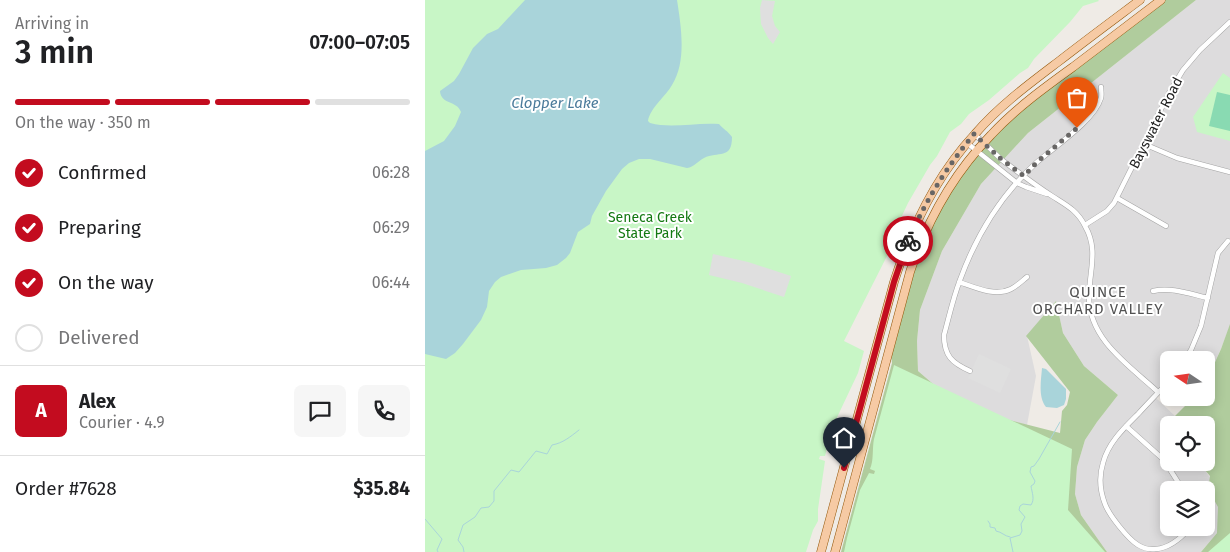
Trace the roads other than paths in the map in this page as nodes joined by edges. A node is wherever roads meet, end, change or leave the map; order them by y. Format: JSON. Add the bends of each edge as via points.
{"nodes":[{"id":1,"x":1139,"y":0,"type":"edge"},
{"id":2,"x":1161,"y":0,"type":"edge"},
{"id":3,"x":1230,"y":22,"type":"edge"},
{"id":4,"x":1225,"y":26,"type":"junction"},
{"id":5,"x":1230,"y":31,"type":"edge"},
{"id":6,"x":1101,"y":87,"type":"dead end"},
{"id":7,"x":974,"y":134,"type":"junction"},
{"id":8,"x":967,"y":142,"type":"junction"},
{"id":9,"x":984,"y":142,"type":"junction"},
{"id":10,"x":1144,"y":144,"type":"junction"},
{"id":11,"x":977,"y":151,"type":"junction"},
{"id":12,"x":1230,"y":172,"type":"edge"},
{"id":13,"x":1024,"y":176,"type":"junction"},
{"id":14,"x":1017,"y":183,"type":"junction"},
{"id":15,"x":1053,"y":196,"type":"junction"},
{"id":16,"x":1117,"y":198,"type":"junction"},
{"id":17,"x":1085,"y":225,"type":"junction"},
{"id":18,"x":1166,"y":226,"type":"dead end"},
{"id":19,"x":1228,"y":241,"type":"dead end"},
{"id":20,"x":1027,"y":277,"type":"dead end"},
{"id":21,"x":959,"y":282,"type":"junction"},
{"id":22,"x":1153,"y":291,"type":"dead end"},
{"id":23,"x":1208,"y":298,"type":"junction"},
{"id":24,"x":1190,"y":351,"type":"edge"},
{"id":25,"x":970,"y":371,"type":"dead end"},
{"id":26,"x":1158,"y":392,"type":"joint"},
{"id":27,"x":1126,"y":426,"type":"junction"},
{"id":28,"x":1177,"y":481,"type":"edge"},
{"id":29,"x":1182,"y":536,"type":"edge"},
{"id":30,"x":821,"y":552,"type":"edge"},
{"id":31,"x":835,"y":552,"type":"edge"}],
"edges":[{"from":1,"to":7,"type":"main road","via":[[1003,105]]},
{"from":2,"to":9,"type":"main road","via":[[1023,104]]},
{"from":3,"to":4,"type":"street","name":"Bayswater Road"},
{"from":4,"to":5,"type":"street"},
{"from":4,"to":10,"type":"street","name":"Bayswater Road","via":[[1183,70]]},
{"from":6,"to":13,"type":"street","via":[[1101,98],[1088,118]]},
{"from":7,"to":8,"type":"main road"},
{"from":7,"to":9,"type":"street"},
{"from":8,"to":11,"type":"street"},
{"from":8,"to":30,"type":"main road","via":[[930,195],[901,258]]},
{"from":9,"to":11,"type":"main road"},
{"from":9,"to":13,"type":"street"},
{"from":10,"to":12,"type":"street","via":[[1177,158]]},
{"from":10,"to":16,"type":"street","name":"Bayswater Road"},
{"from":11,"to":14,"type":"street"},
{"from":11,"to":31,"type":"main road","via":[[946,193],[917,254]]},
{"from":13,"to":14,"type":"street"},
{"from":13,"to":15,"type":"street"},
{"from":14,"to":15,"type":"street"},
{"from":14,"to":21,"type":"street","via":[[985,226]]},
{"from":15,"to":17,"type":"street","via":[[1078,214]]},
{"from":16,"to":17,"type":"street","name":"Bayswater Road","via":[[1107,211]]},
{"from":16,"to":18,"type":"street"},
{"from":17,"to":26,"type":"street","via":[[1093,252],[1089,297],[1095,326],[1110,348]]},
{"from":19,"to":23,"type":"street","via":[[1219,253]]},
{"from":20,"to":21,"type":"street","via":[[1012,289],[999,292]]},
{"from":21,"to":25,"type":"street","via":[[944,344],[949,357]]},
{"from":22,"to":23,"type":"street","via":[[1171,290]]},
{"from":23,"to":24,"type":"street"},
{"from":26,"to":27,"type":"street"},
{"from":27,"to":28,"type":"street","via":[[1164,460]]},
{"from":27,"to":29,"type":"street","via":[[1112,442],[1103,462],[1101,486],[1107,510],[1139,546],[1158,550]]}]}
